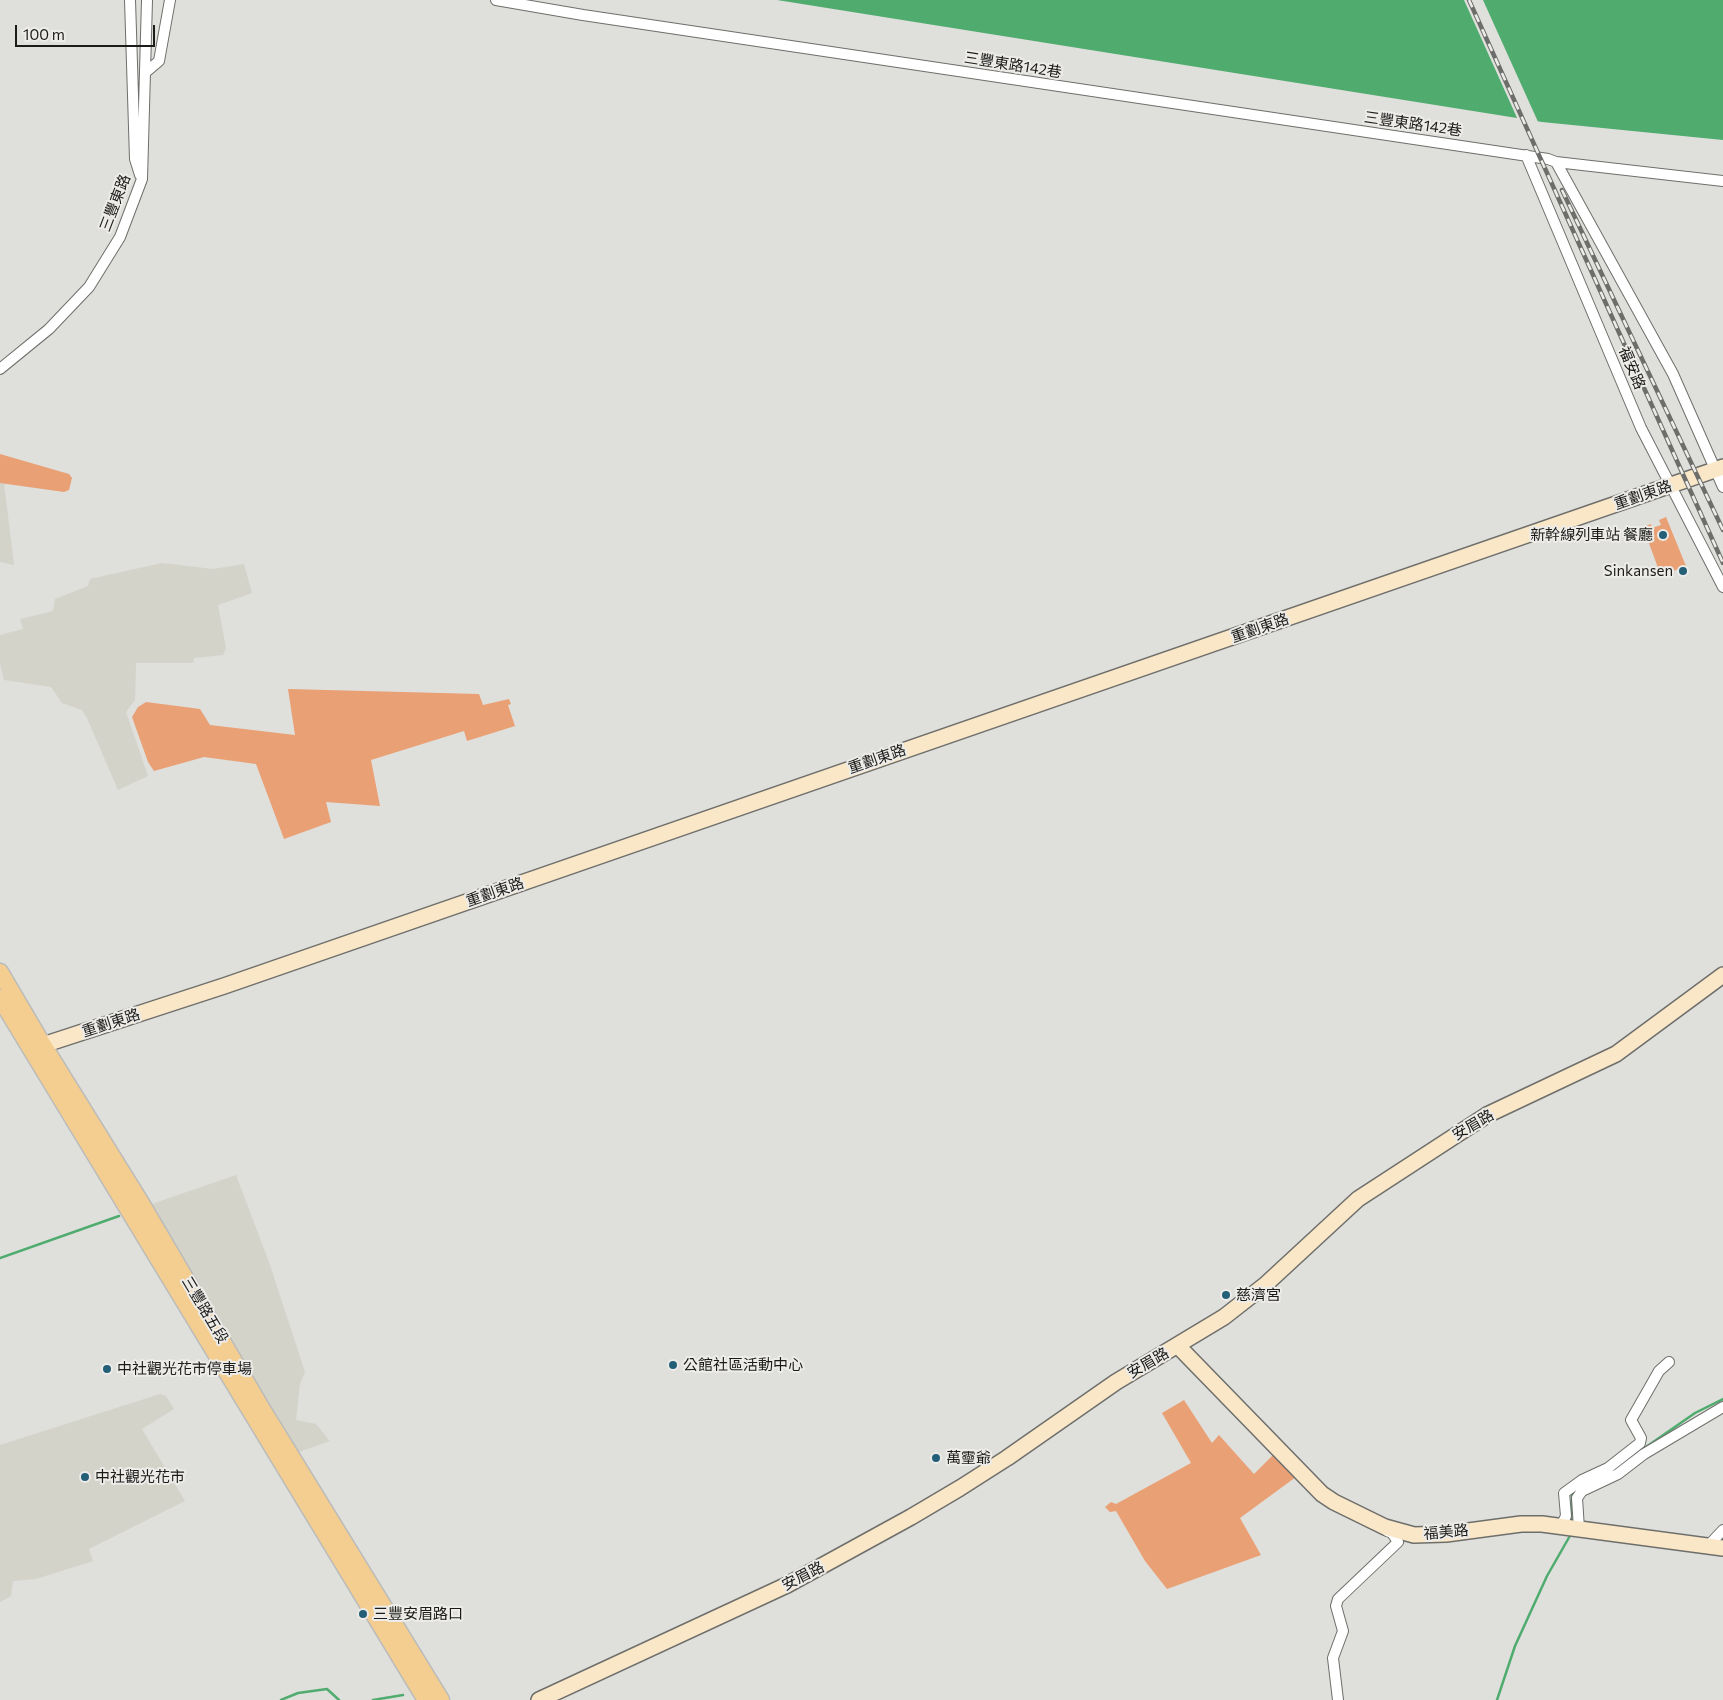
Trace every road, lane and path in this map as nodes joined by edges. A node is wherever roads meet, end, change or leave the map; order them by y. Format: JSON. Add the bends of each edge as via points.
{"nodes":[{"id":1,"x":130,"y":0,"type":"edge"},
{"id":2,"x":147,"y":0,"type":"edge"},
{"id":3,"x":170,"y":0,"type":"edge"},
{"id":4,"x":496,"y":0,"type":"edge"},
{"id":5,"x":146,"y":72,"type":"junction"},
{"id":6,"x":1526,"y":155,"type":"junction"},
{"id":7,"x":1556,"y":162,"type":"junction"},
{"id":8,"x":142,"y":179,"type":"junction"},
{"id":9,"x":1723,"y":181,"type":"edge"},
{"id":10,"x":0,"y":369,"type":"edge"},
{"id":11,"x":1719,"y":469,"type":"edge"},
{"id":12,"x":1670,"y":486,"type":"junction"},
{"id":13,"x":1723,"y":487,"type":"edge"},
{"id":14,"x":1723,"y":587,"type":"edge"},
{"id":15,"x":0,"y":972,"type":"edge"},
{"id":16,"x":1723,"y":975,"type":"edge"},
{"id":17,"x":0,"y":998,"type":"edge"},
{"id":18,"x":37,"y":1048,"type":"junction"},
{"id":19,"x":1178,"y":1346,"type":"junction"},
{"id":20,"x":1669,"y":1362,"type":"dead end"},
{"id":21,"x":1722,"y":1410,"type":"edge"},
{"id":22,"x":1382,"y":1525,"type":"junction"},
{"id":23,"x":1561,"y":1526,"type":"junction"},
{"id":24,"x":1579,"y":1530,"type":"junction"},
{"id":25,"x":1723,"y":1530,"type":"edge"},
{"id":26,"x":1708,"y":1546,"type":"junction"},
{"id":27,"x":1723,"y":1548,"type":"edge"},
{"id":28,"x":426,"y":1700,"type":"edge"},
{"id":29,"x":441,"y":1700,"type":"edge"},
{"id":30,"x":539,"y":1700,"type":"edge"},
{"id":31,"x":1338,"y":1700,"type":"edge"}],
"edges":[{"from":1,"to":8,"type":"street","via":[[135,159]]},
{"from":2,"to":5,"type":"street","name":"三豐東路"},
{"from":3,"to":5,"type":"street","via":[[159,61]]},
{"from":4,"to":6,"type":"street","name":"三豐東路142巷"},
{"from":5,"to":8,"type":"street","name":"三豐東路"},
{"from":6,"to":7,"type":"street","name":"三豐東路142巷"},
{"from":6,"to":12,"type":"street","name":"福安路","via":[[1641,428]]},
{"from":7,"to":9,"type":"street","name":"三豐東路142巷"},
{"from":7,"to":11,"type":"street","name":"福安路","via":[[1673,374]]},
{"from":8,"to":10,"type":"street","name":"三豐東路","via":[[120,238],[89,287],[49,329]]},
{"from":11,"to":12,"type":"street","name":"重劃東路"},
{"from":11,"to":13,"type":"street","name":"福安路"},
{"from":12,"to":14,"type":"street","name":"福安路"},
{"from":12,"to":18,"type":"street","name":"重劃東路"},
{"from":15,"to":18,"type":"main road","name":"三豐路五段"},
{"from":16,"to":19,"type":"street","name":"安眉路","via":[[1616,1054],[1487,1116],[1358,1199],[1265,1285],[1224,1317]]},
{"from":17,"to":18,"type":"main road","name":"三豐路五段"},
{"from":18,"to":28,"type":"main road","name":"三豐路五段"},
{"from":18,"to":29,"type":"main road","name":"三豐路五段","via":[[141,1203],[262,1409]]},
{"from":19,"to":22,"type":"street","name":"福美路","via":[[1322,1494]]},
{"from":19,"to":30,"type":"street","name":"安眉路","via":[[1116,1382],[1007,1458],[895,1526],[787,1585]]},
{"from":20,"to":23,"type":"street","via":[[1659,1371],[1630,1420],[1641,1438],[1640,1443],[1608,1468],[1564,1493],[1566,1516]]},
{"from":21,"to":24,"type":"street","via":[[1644,1454],[1618,1474],[1582,1491],[1577,1498]]},
{"from":22,"to":23,"type":"street","name":"福美路","via":[[1414,1535],[1521,1524]]},
{"from":22,"to":31,"type":"street","via":[[1382,1529],[1392,1533],[1398,1542],[1338,1599],[1336,1606],[1343,1631],[1333,1658]]},
{"from":23,"to":24,"type":"street","name":"福美路"},
{"from":24,"to":26,"type":"street","name":"福美路"},
{"from":25,"to":26,"type":"street"},
{"from":26,"to":27,"type":"street","name":"福美路"}]}
